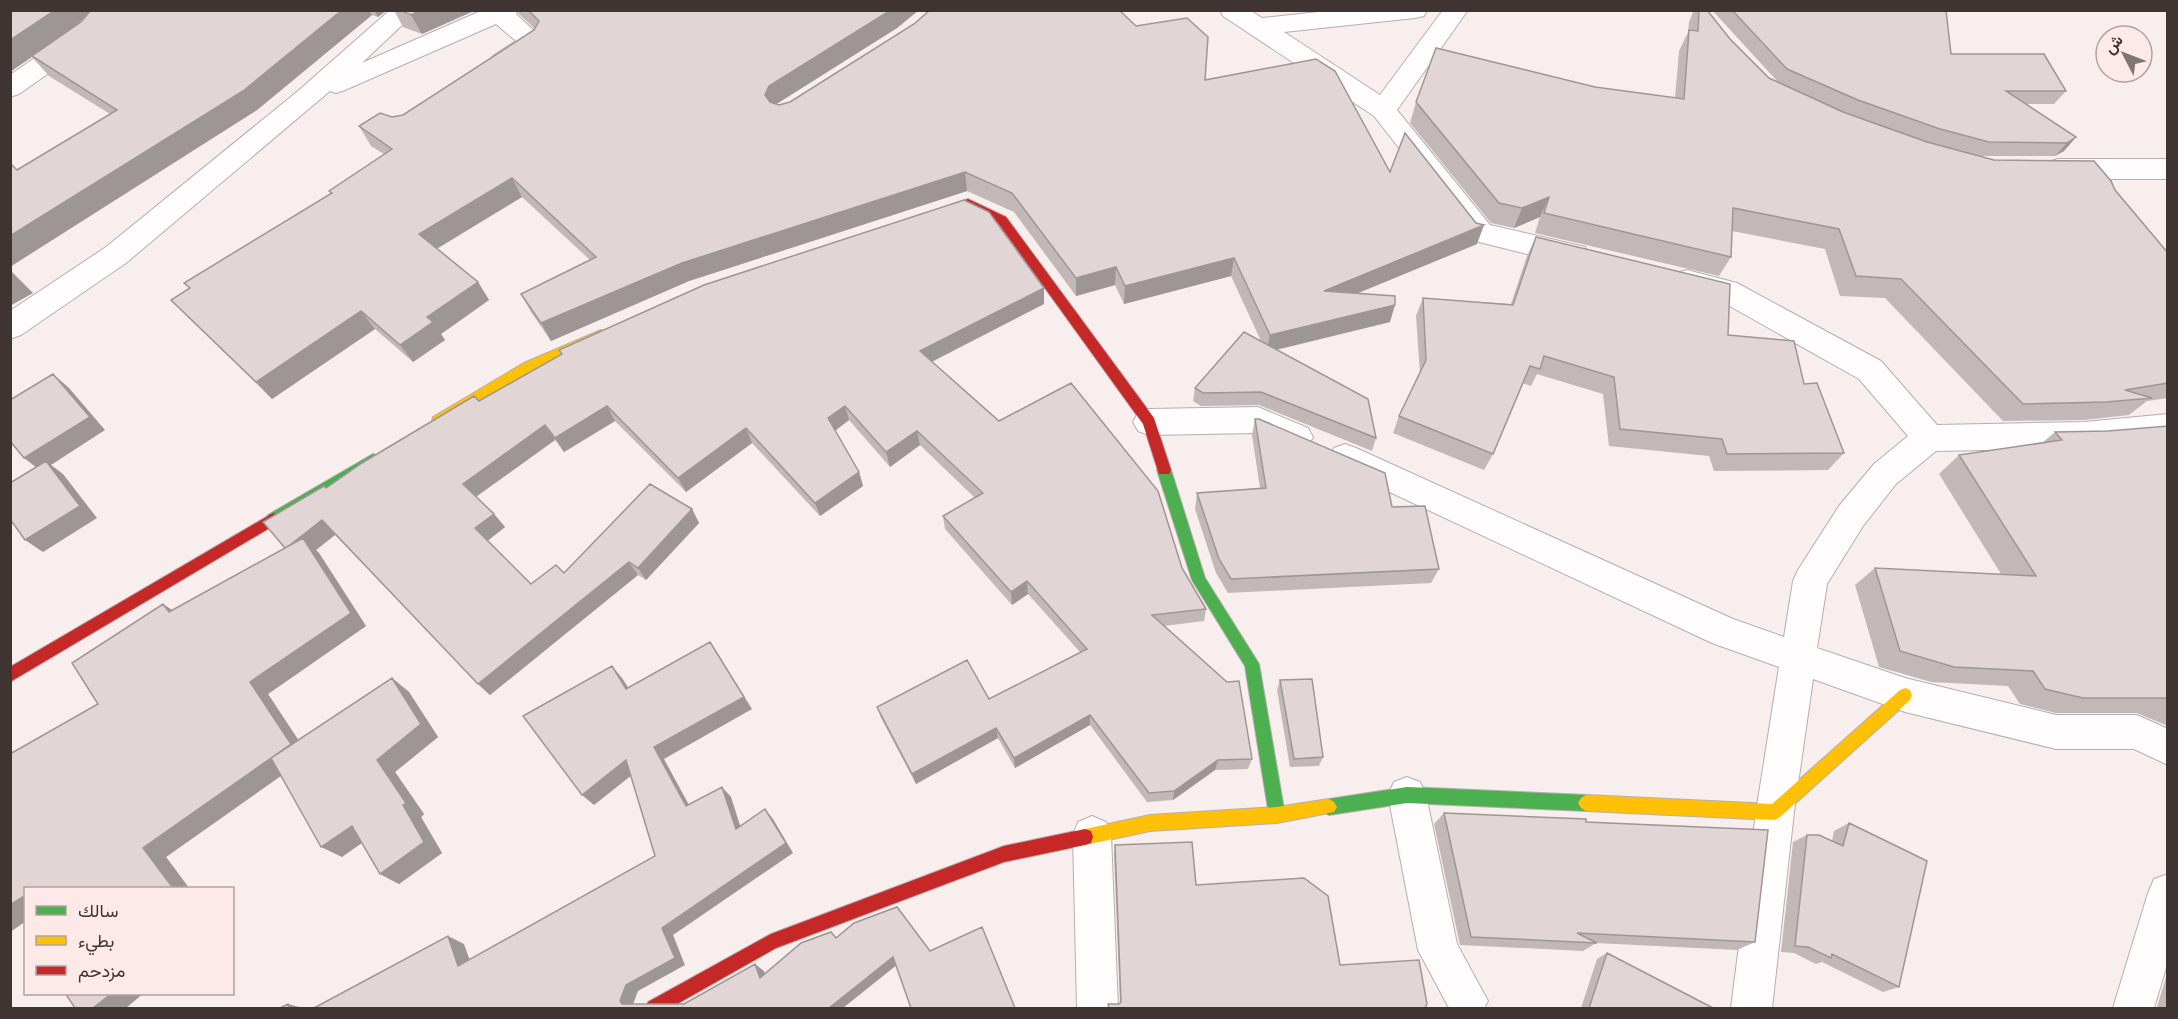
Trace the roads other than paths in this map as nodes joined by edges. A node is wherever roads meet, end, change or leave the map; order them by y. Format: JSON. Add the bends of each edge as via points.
{"nodes":[{"id":1,"x":108,"y":10,"type":"edge"},
{"id":2,"x":406,"y":10,"type":"edge"},
{"id":3,"x":1232,"y":10,"type":"edge"},
{"id":4,"x":1415,"y":10,"type":"edge"},
{"id":5,"x":1456,"y":10,"type":"edge"},
{"id":6,"x":503,"y":12,"type":"edge"},
{"id":7,"x":1258,"y":27,"type":"junction"},
{"id":8,"x":483,"y":74,"type":"edge"},
{"id":9,"x":10,"y":88,"type":"edge"},
{"id":10,"x":307,"y":97,"type":"junction"},
{"id":11,"x":1383,"y":110,"type":"junction"},
{"id":12,"x":2033,"y":169,"type":"edge"},
{"id":13,"x":2168,"y":169,"type":"edge"},
{"id":14,"x":934,"y":214,"type":"edge"},
{"id":15,"x":1604,"y":262,"type":"edge"},
{"id":16,"x":1660,"y":275,"type":"edge"},
{"id":17,"x":10,"y":327,"type":"edge"},
{"id":18,"x":614,"y":329,"type":"edge"},
{"id":19,"x":1149,"y":422,"type":"junction"},
{"id":20,"x":427,"y":427,"type":"edge"},
{"id":21,"x":2168,"y":427,"type":"edge"},
{"id":22,"x":1929,"y":438,"type":"junction"},
{"id":23,"x":386,"y":451,"type":"edge"},
{"id":24,"x":1799,"y":658,"type":"junction"},
{"id":25,"x":10,"y":675,"type":"edge"},
{"id":26,"x":1905,"y":695,"type":"junction"},
{"id":27,"x":2168,"y":748,"type":"edge"},
{"id":28,"x":1407,"y":795,"type":"junction"},
{"id":29,"x":1775,"y":812,"type":"junction"},
{"id":30,"x":1277,"y":815,"type":"junction"},
{"id":31,"x":1092,"y":835,"type":"junction"},
{"id":32,"x":2168,"y":893,"type":"edge"},
{"id":33,"x":1467,"y":1001,"type":"dead end"},
{"id":34,"x":654,"y":1008,"type":"edge"},
{"id":35,"x":1098,"y":1008,"type":"edge"},
{"id":36,"x":1752,"y":1008,"type":"edge"},
{"id":37,"x":2133,"y":1008,"type":"edge"}],
"edges":[{"from":1,"to":9,"type":"street","via":[[87,34]]},
{"from":2,"to":10,"type":"street"},
{"from":3,"to":7,"type":"street"},
{"from":4,"to":7,"type":"street"},
{"from":5,"to":11,"type":"street"},
{"from":6,"to":8,"type":"street","via":[[533,42]]},
{"from":6,"to":10,"type":"street"},
{"from":7,"to":11,"type":"street"},
{"from":10,"to":17,"type":"street","via":[[116,255]]},
{"from":11,"to":15,"type":"street","via":[[1481,233]]},
{"from":12,"to":13,"type":"street"},
{"from":14,"to":19,"type":"street","via":[[968,203],[1002,220]]},
{"from":16,"to":22,"type":"street","via":[[1727,291],[1870,370]]},
{"from":18,"to":20,"type":"street","via":[[528,367]]},
{"from":19,"to":24,"type":"street","via":[[1258,420],[1377,470],[1724,632]]},
{"from":19,"to":30,"type":"street","via":[[1199,580],[1252,664]]},
{"from":21,"to":22,"type":"street","via":[[2084,435]]},
{"from":22,"to":24,"type":"street","via":[[1886,474],[1851,516],[1810,581]]},
{"from":23,"to":25,"type":"street"},
{"from":24,"to":26,"type":"street"},
{"from":24,"to":29,"type":"street"},
{"from":26,"to":27,"type":"street","via":[[2056,732],[2137,732]]},
{"from":26,"to":29,"type":"street"},
{"from":28,"to":29,"type":"street"},
{"from":28,"to":30,"type":"street"},
{"from":28,"to":33,"type":"street","via":[[1438,950]]},
{"from":29,"to":36,"type":"street"},
{"from":30,"to":31,"type":"street","via":[[1150,823]]},
{"from":31,"to":34,"type":"street","via":[[1004,854],[771,942]]},
{"from":31,"to":35,"type":"street"},
{"from":32,"to":37,"type":"street"}]}
